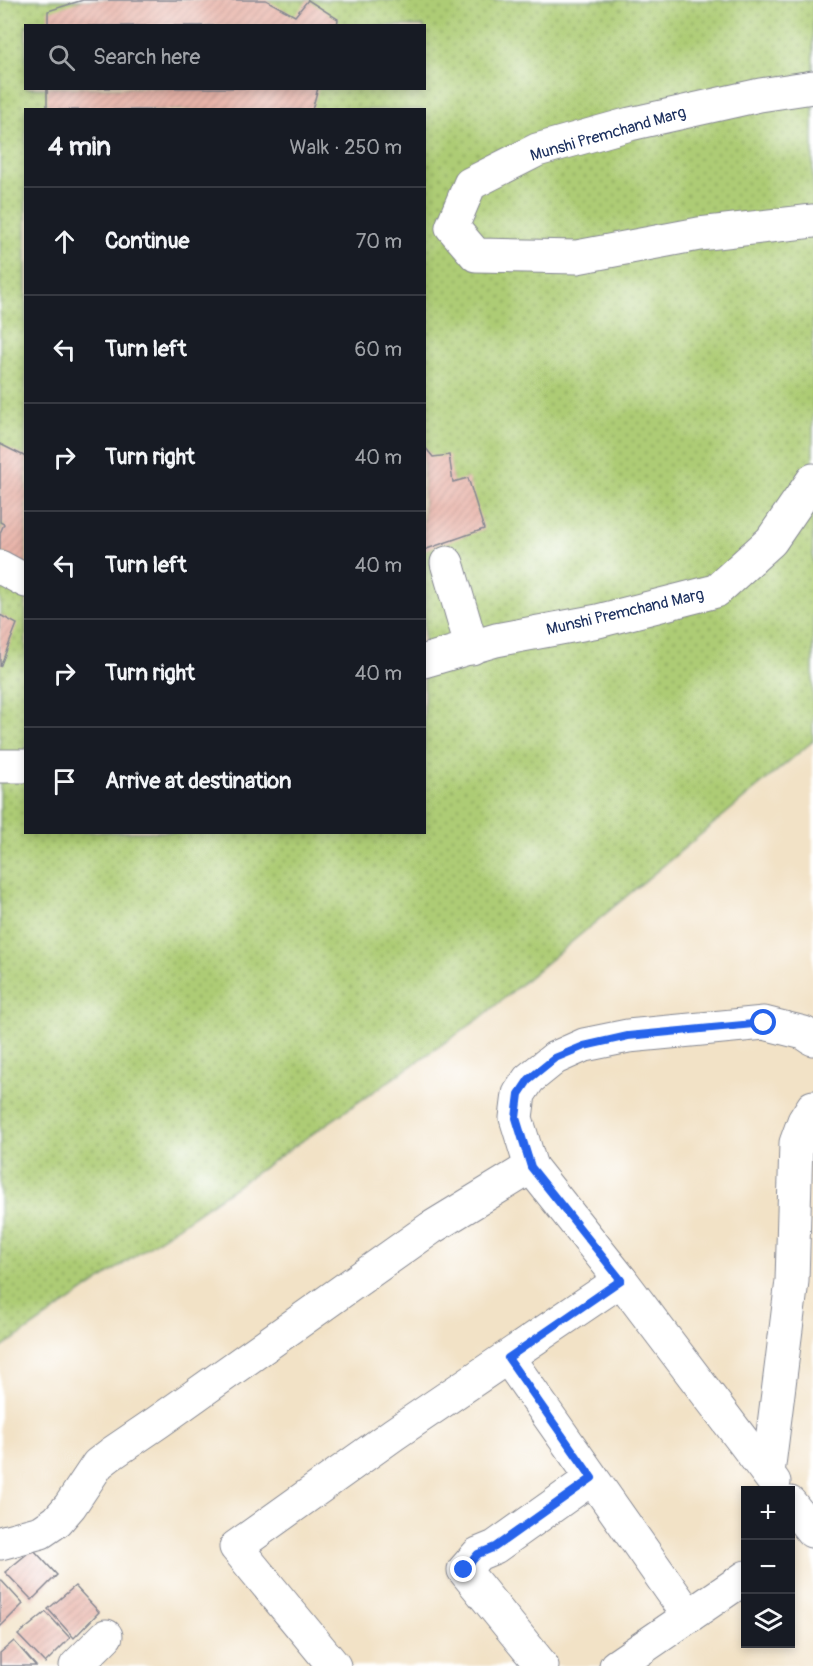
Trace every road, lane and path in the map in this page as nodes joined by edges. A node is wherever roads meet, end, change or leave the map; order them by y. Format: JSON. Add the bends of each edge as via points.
{"nodes":[{"id":1,"x":813,"y":87,"type":"edge"},
{"id":2,"x":813,"y":221,"type":"edge"},
{"id":3,"x":813,"y":480,"type":"edge"},
{"id":4,"x":447,"y":562,"type":"dead end"},
{"id":5,"x":0,"y":567,"type":"edge"},
{"id":6,"x":24,"y":580,"type":"edge"},
{"id":7,"x":472,"y":648,"type":"junction"},
{"id":8,"x":426,"y":661,"type":"edge"},
{"id":9,"x":24,"y":765,"type":"edge"},
{"id":10,"x":0,"y":766,"type":"edge"},
{"id":11,"x":813,"y":1039,"type":"edge"},
{"id":12,"x":813,"y":1107,"type":"edge"},
{"id":13,"x":531,"y":1167,"type":"junction"},
{"id":14,"x":621,"y":1280,"type":"junction"},
{"id":15,"x":508,"y":1358,"type":"junction"},
{"id":16,"x":592,"y":1478,"type":"junction"},
{"id":17,"x":775,"y":1482,"type":"edge"},
{"id":18,"x":795,"y":1509,"type":"edge"},
{"id":19,"x":813,"y":1532,"type":"edge"},
{"id":20,"x":0,"y":1543,"type":"edge"},
{"id":21,"x":795,"y":1543,"type":"edge"},
{"id":22,"x":741,"y":1580,"type":"edge"},
{"id":23,"x":689,"y":1616,"type":"junction"},
{"id":24,"x":106,"y":1636,"type":"dead end"},
{"id":25,"x":76,"y":1666,"type":"edge"},
{"id":26,"x":334,"y":1666,"type":"edge"},
{"id":27,"x":542,"y":1666,"type":"edge"},
{"id":28,"x":616,"y":1666,"type":"edge"}],
"edges":[{"from":1,"to":2,"type":"street","name":"Munshi Premchand Marg","via":[[641,122],[537,150],[470,184],[452,227],[476,255],[577,257],[699,234]]},
{"from":3,"to":7,"type":"street","name":"Munshi Premchand Marg","via":[[771,541],[716,591]]},
{"from":4,"to":7,"type":"street"},
{"from":5,"to":6,"type":"street"},
{"from":7,"to":8,"type":"street","name":"Munshi Premchand Marg"},
{"from":9,"to":10,"type":"street"},
{"from":11,"to":13,"type":"street","via":[[764,1023],[628,1036],[584,1046],[555,1058],[529,1079],[519,1094],[516,1118]]},
{"from":12,"to":17,"type":"street","via":[[796,1143],[792,1281]]},
{"from":13,"to":14,"type":"street"},
{"from":13,"to":20,"type":"street","via":[[431,1228],[111,1454],[98,1464],[57,1521],[40,1532]]},
{"from":14,"to":15,"type":"street"},
{"from":14,"to":17,"type":"street"},
{"from":15,"to":16,"type":"street"},
{"from":15,"to":26,"type":"street","via":[[236,1547]]},
{"from":16,"to":23,"type":"street"},
{"from":16,"to":27,"type":"street","via":[[495,1547],[478,1554],[464,1570]]},
{"from":18,"to":19,"type":"street"},
{"from":19,"to":21,"type":"street"},
{"from":22,"to":23,"type":"street"},
{"from":23,"to":28,"type":"street"},
{"from":24,"to":25,"type":"street"}]}
